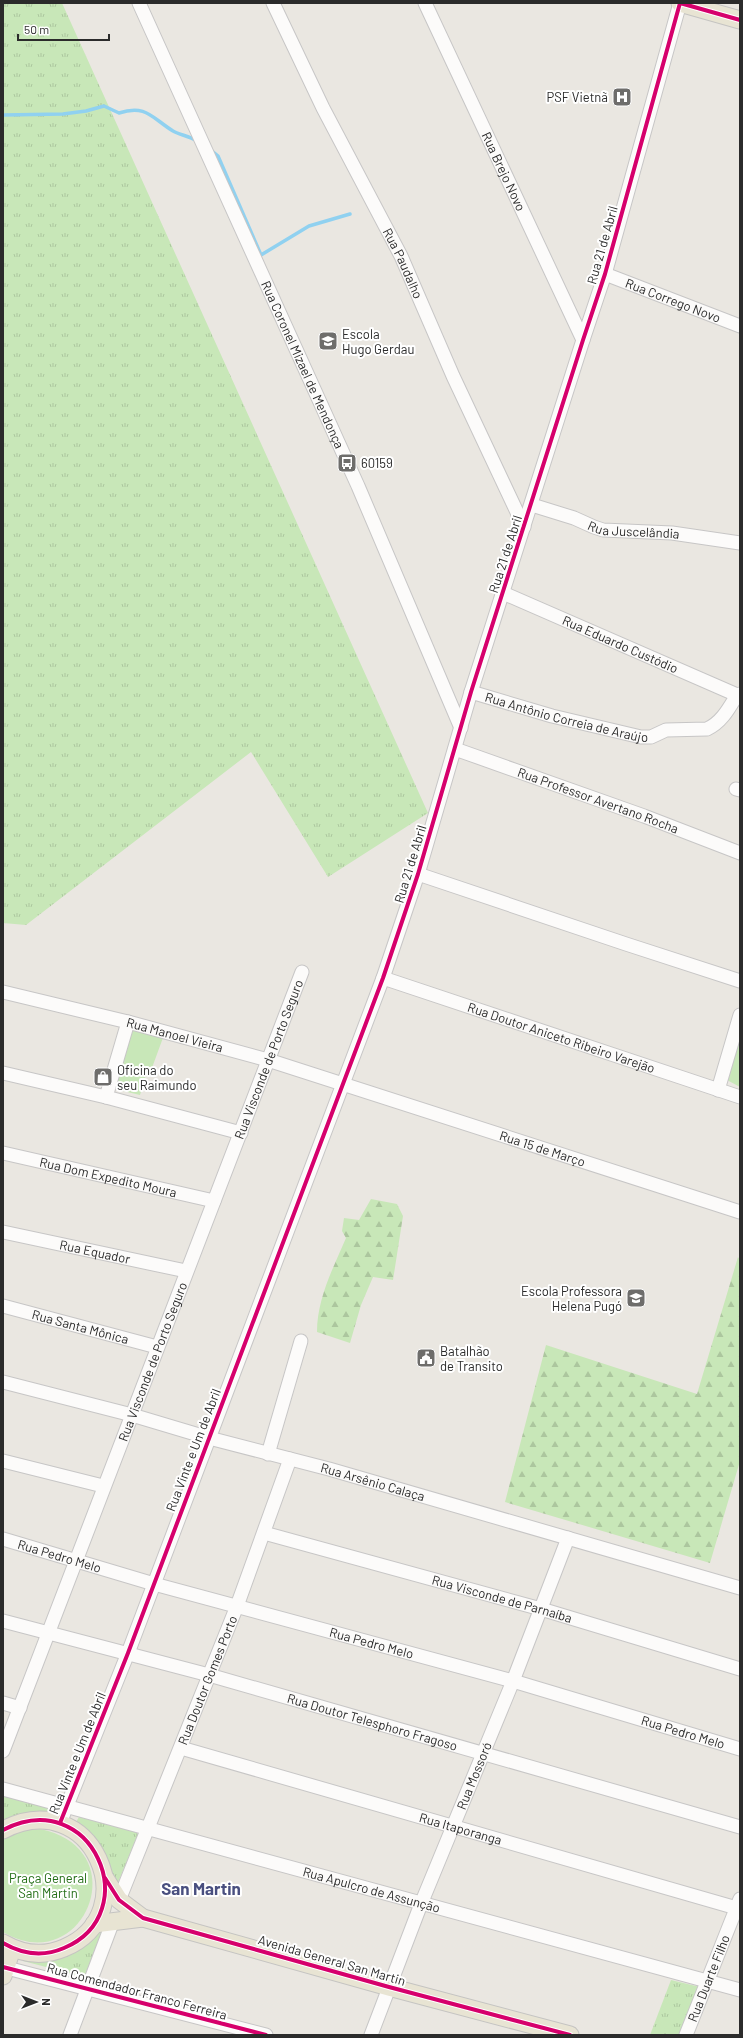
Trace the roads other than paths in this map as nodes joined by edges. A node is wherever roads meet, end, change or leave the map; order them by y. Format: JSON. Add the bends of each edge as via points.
{"nodes":[{"id":1,"x":139,"y":3,"type":"edge"},
{"id":2,"x":273,"y":3,"type":"edge"},
{"id":3,"x":425,"y":3,"type":"edge"},
{"id":4,"x":680,"y":3,"type":"edge"},
{"id":5,"x":740,"y":20,"type":"edge"},
{"id":6,"x":606,"y":274,"type":"junction"},
{"id":7,"x":740,"y":326,"type":"edge"},
{"id":8,"x":583,"y":340,"type":"junction"},
{"id":9,"x":532,"y":505,"type":"junction"},
{"id":10,"x":524,"y":527,"type":"junction"},
{"id":11,"x":740,"y":544,"type":"edge"},
{"id":12,"x":503,"y":593,"type":"junction"},
{"id":13,"x":471,"y":692,"type":"junction"},
{"id":14,"x":739,"y":694,"type":"edge"},
{"id":15,"x":461,"y":728,"type":"junction"},
{"id":16,"x":455,"y":749,"type":"junction"},
{"id":17,"x":740,"y":853,"type":"edge"},
{"id":18,"x":418,"y":874,"type":"junction"},
{"id":19,"x":302,"y":972,"type":"dead end"},
{"id":20,"x":383,"y":978,"type":"junction"},
{"id":21,"x":740,"y":981,"type":"edge"},
{"id":22,"x":3,"y":992,"type":"edge"},
{"id":23,"x":740,"y":1015,"type":"edge"},
{"id":24,"x":128,"y":1022,"type":"junction"},
{"id":25,"x":268,"y":1060,"type":"junction"},
{"id":26,"x":3,"y":1072,"type":"edge"},
{"id":27,"x":344,"y":1084,"type":"junction"},
{"id":28,"x":718,"y":1090,"type":"junction"},
{"id":29,"x":106,"y":1097,"type":"junction"},
{"id":30,"x":740,"y":1097,"type":"edge"},
{"id":31,"x":241,"y":1133,"type":"junction"},
{"id":32,"x":3,"y":1153,"type":"edge"},
{"id":33,"x":214,"y":1201,"type":"junction"},
{"id":34,"x":740,"y":1212,"type":"edge"},
{"id":35,"x":3,"y":1232,"type":"edge"},
{"id":36,"x":186,"y":1271,"type":"junction"},
{"id":37,"x":3,"y":1306,"type":"edge"},
{"id":38,"x":301,"y":1341,"type":"dead end"},
{"id":39,"x":157,"y":1347,"type":"junction"},
{"id":40,"x":3,"y":1382,"type":"edge"},
{"id":41,"x":132,"y":1415,"type":"junction"},
{"id":42,"x":209,"y":1438,"type":"junction"},
{"id":43,"x":268,"y":1454,"type":"junction"},
{"id":44,"x":290,"y":1459,"type":"junction"},
{"id":45,"x":3,"y":1461,"type":"edge"},
{"id":46,"x":103,"y":1486,"type":"junction"},
{"id":47,"x":264,"y":1533,"type":"junction"},
{"id":48,"x":568,"y":1538,"type":"junction"},
{"id":49,"x":3,"y":1540,"type":"edge"},
{"id":50,"x":76,"y":1559,"type":"junction"},
{"id":51,"x":154,"y":1584,"type":"junction"},
{"id":52,"x":740,"y":1588,"type":"edge"},
{"id":53,"x":237,"y":1606,"type":"junction"},
{"id":54,"x":541,"y":1609,"type":"junction"},
{"id":55,"x":3,"y":1621,"type":"edge"},
{"id":56,"x":48,"y":1634,"type":"junction"},
{"id":57,"x":128,"y":1653,"type":"junction"},
{"id":58,"x":740,"y":1669,"type":"edge"},
{"id":59,"x":209,"y":1675,"type":"junction"},
{"id":60,"x":513,"y":1681,"type":"junction"},
{"id":61,"x":3,"y":1703,"type":"edge"},
{"id":62,"x":20,"y":1708,"type":"junction"},
{"id":63,"x":181,"y":1748,"type":"junction"},
{"id":64,"x":740,"y":1749,"type":"edge"},
{"id":65,"x":3,"y":1751,"type":"edge"},
{"id":66,"x":482,"y":1752,"type":"junction"},
{"id":67,"x":3,"y":1789,"type":"edge"},
{"id":68,"x":65,"y":1807,"type":"junction"},
{"id":69,"x":60,"y":1823,"type":"junction"},
{"id":70,"x":452,"y":1827,"type":"junction"},
{"id":71,"x":740,"y":1827,"type":"edge"},
{"id":72,"x":147,"y":1828,"type":"junction"},
{"id":73,"x":3,"y":1830,"type":"edge"},
{"id":74,"x":105,"y":1878,"type":"junction"},
{"id":75,"x":119,"y":1900,"type":"junction"},
{"id":76,"x":421,"y":1904,"type":"junction"},
{"id":77,"x":739,"y":1905,"type":"edge"},
{"id":78,"x":143,"y":1918,"type":"junction"},
{"id":79,"x":113,"y":1922,"type":"junction"},
{"id":80,"x":94,"y":1924,"type":"junction"},
{"id":81,"x":8,"y":1946,"type":"edge"},
{"id":82,"x":4,"y":1970,"type":"edge"},
{"id":83,"x":707,"y":1982,"type":"junction"},
{"id":84,"x":389,"y":1987,"type":"junction"},
{"id":85,"x":88,"y":1988,"type":"junction"},
{"id":86,"x":740,"y":1990,"type":"edge"},
{"id":87,"x":70,"y":2035,"type":"edge"},
{"id":88,"x":266,"y":2035,"type":"edge"},
{"id":89,"x":371,"y":2035,"type":"edge"},
{"id":90,"x":570,"y":2035,"type":"edge"},
{"id":91,"x":686,"y":2035,"type":"edge"}],
"edges":[{"from":1,"to":15,"type":"street","name":"Rua Coronel Mizael de Mendonça","via":[[358,486]]},
{"from":2,"to":10,"type":"street","name":"Rua Paudalho","via":[[323,108],[401,256],[453,376]]},
{"from":3,"to":8,"type":"street","name":"Rua Brejo Novo"},
{"from":4,"to":5,"type":"main road"},
{"from":4,"to":6,"type":"street","name":"Rua 21 de Abril"},
{"from":6,"to":7,"type":"street","name":"Rua Corrego Novo"},
{"from":6,"to":8,"type":"street","name":"Rua 21 de Abril"},
{"from":8,"to":9,"type":"street","name":"Rua 21 de Abril"},
{"from":9,"to":10,"type":"street","name":"Rua 21 de Abril"},
{"from":9,"to":11,"type":"street","name":"Rua Juscelândia","via":[[604,530],[679,534]]},
{"from":10,"to":12,"type":"street","name":"Rua 21 de Abril"},
{"from":12,"to":13,"type":"street","name":"Rua 21 de Abril"},
{"from":12,"to":14,"type":"street","name":"Rua Eduardo Custódio"},
{"from":13,"to":14,"type":"street","name":"Rua Antônio Correia de Araújo","via":[[552,716],[648,738],[666,730],[714,727]]},
{"from":13,"to":15,"type":"street","name":"Rua 21 de Abril"},
{"from":15,"to":16,"type":"street","name":"Rua 21 de Abril"},
{"from":16,"to":17,"type":"street","name":"Rua Professor Avertano Rocha"},
{"from":16,"to":18,"type":"street","name":"Rua 21 de Abril"},
{"from":18,"to":20,"type":"street","name":"Rua 21 de Abril"},
{"from":18,"to":21,"type":"street"},
{"from":19,"to":25,"type":"street","name":"Rua Visconde de Porto Seguro"},
{"from":20,"to":27,"type":"street","name":"Rua 21 de Abril"},
{"from":20,"to":28,"type":"street","name":"Rua Doutor Aniceto Ribeiro Varejão"},
{"from":22,"to":24,"type":"street","name":"Rua Manoel Vieira"},
{"from":23,"to":28,"type":"street"},
{"from":24,"to":25,"type":"street","name":"Rua Manoel Vieira"},
{"from":24,"to":29,"type":"street"},
{"from":25,"to":27,"type":"street","name":"Rua Manoel Vieira"},
{"from":25,"to":31,"type":"street","name":"Rua Visconde de Porto Seguro"},
{"from":26,"to":29,"type":"street"},
{"from":27,"to":34,"type":"street","name":"Rua 15 de Março"},
{"from":27,"to":42,"type":"street","name":"Rua Vinte e Um de Abril"},
{"from":28,"to":30,"type":"street","name":"Rua Doutor Aniceto Ribeiro Varejão"},
{"from":29,"to":31,"type":"street"},
{"from":31,"to":33,"type":"street","name":"Rua Visconde de Porto Seguro"},
{"from":32,"to":33,"type":"street","name":"Rua Dom Expedito Moura"},
{"from":33,"to":36,"type":"street","name":"Rua Visconde de Porto Seguro"},
{"from":35,"to":36,"type":"street","name":"Rua Equador"},
{"from":36,"to":39,"type":"street","name":"Rua Visconde de Porto Seguro"},
{"from":37,"to":39,"type":"street","name":"Rua Santa Mônica"},
{"from":38,"to":43,"type":"street"},
{"from":39,"to":41,"type":"street","name":"Rua Visconde de Porto Seguro"},
{"from":40,"to":41,"type":"street","name":"Rua Arsênio Calaça"},
{"from":41,"to":42,"type":"street","name":"Rua Arsênio Calaça"},
{"from":41,"to":46,"type":"street","name":"Rua Visconde de Porto Seguro"},
{"from":42,"to":43,"type":"street","name":"Rua Arsênio Calaça"},
{"from":42,"to":51,"type":"street","name":"Rua Vinte e Um de Abril"},
{"from":43,"to":44,"type":"street","name":"Rua Arsênio Calaça"},
{"from":44,"to":47,"type":"street","name":"Rua Doutor Gomes Porto"},
{"from":44,"to":48,"type":"street","name":"Rua Arsênio Calaça"},
{"from":45,"to":46,"type":"street"},
{"from":46,"to":50,"type":"street","name":"Rua Visconde de Porto Seguro"},
{"from":47,"to":53,"type":"street","name":"Rua Doutor Gomes Porto"},
{"from":47,"to":54,"type":"street","name":"Rua Visconde de Parnaíba"},
{"from":48,"to":52,"type":"street","name":"Rua Arsênio Calaça"},
{"from":48,"to":54,"type":"street","name":"Rua Mossoró"},
{"from":49,"to":50,"type":"street","name":"Rua Pedro Melo"},
{"from":50,"to":51,"type":"street","name":"Rua Pedro Melo"},
{"from":50,"to":56,"type":"street","name":"Rua Visconde de Porto Seguro"},
{"from":51,"to":53,"type":"street","name":"Rua Pedro Melo"},
{"from":51,"to":57,"type":"street","name":"Rua Vinte e Um de Abril"},
{"from":53,"to":59,"type":"street","name":"Rua Doutor Gomes Porto"},
{"from":53,"to":60,"type":"street","name":"Rua Pedro Melo"},
{"from":54,"to":58,"type":"street","name":"Rua Visconde de Parnaíba"},
{"from":54,"to":60,"type":"street","name":"Rua Mossoró"},
{"from":55,"to":56,"type":"street","name":"Rua Doutor Telesphoro Fragoso"},
{"from":56,"to":57,"type":"street","name":"Rua Doutor Telesphoro Fragoso"},
{"from":56,"to":62,"type":"street","name":"Rua Visconde de Porto Seguro"},
{"from":57,"to":59,"type":"street","name":"Rua Doutor Telesphoro Fragoso"},
{"from":57,"to":68,"type":"street","name":"Rua Vinte e Um de Abril"},
{"from":59,"to":63,"type":"street","name":"Rua Doutor Gomes Porto"},
{"from":59,"to":66,"type":"street","name":"Rua Doutor Telesphoro Fragoso"},
{"from":60,"to":64,"type":"street","name":"Rua Pedro Melo"},
{"from":60,"to":66,"type":"street","name":"Rua Mossoró"},
{"from":61,"to":62,"type":"street"},
{"from":62,"to":65,"type":"street","name":"Rua Visconde de Porto Seguro"},
{"from":63,"to":70,"type":"street","name":"Rua Itaporanga"},
{"from":63,"to":72,"type":"street","name":"Rua Doutor Gomes Porto"},
{"from":66,"to":70,"type":"street","name":"Rua Mossoró"},
{"from":66,"to":71,"type":"street","name":"Rua Doutor Telesphoro Fragoso"},
{"from":67,"to":68,"type":"street","name":"Rua Apulcro de Assunção"},
{"from":68,"to":69,"type":"street","name":"Rua Vinte e Um de Abril"},
{"from":68,"to":72,"type":"street","name":"Rua Apulcro de Assunção"},
{"from":69,"to":73,"type":"main road","via":[[30,1820],[15,1823]]},
{"from":69,"to":74,"type":"main road","via":[[85,1838],[101,1863]]},
{"from":70,"to":76,"type":"street","name":"Rua Mossoró"},
{"from":70,"to":77,"type":"street","name":"Rua Itaporanga"},
{"from":72,"to":75,"type":"street","name":"Rua Doutor Gomes Porto"},
{"from":72,"to":76,"type":"street","name":"Rua Apulcro de Assunção"},
{"from":74,"to":75,"type":"main road","name":"Avenida General San Martin"},
{"from":74,"to":80,"type":"main road","via":[[104,1902]]},
{"from":75,"to":78,"type":"main road","name":"Avenida General San Martin"},
{"from":76,"to":83,"type":"street","name":"Rua Apulcro de Assunção"},
{"from":76,"to":84,"type":"street","name":"Rua Mossoró"},
{"from":77,"to":83,"type":"street","name":"Rua Duarte Filho"},
{"from":78,"to":79,"type":"main road","name":"Avenida General San Martin"},
{"from":78,"to":84,"type":"main road","name":"Avenida General San Martin"},
{"from":79,"to":80,"type":"main road","name":"Avenida General San Martin"},
{"from":79,"to":85,"type":"street"},
{"from":80,"to":81,"type":"main road","via":[[72,1945],[58,1951],[43,1954],[27,1953]]},
{"from":81,"to":82,"type":"main road"},
{"from":82,"to":85,"type":"street","name":"Rua Comendador Franco Ferreira"},
{"from":83,"to":86,"type":"street","name":"Rua Apulcro de Assunção"},
{"from":83,"to":91,"type":"street","name":"Rua Duarte Filho"},
{"from":84,"to":89,"type":"street","name":"Rua Mossoró"},
{"from":84,"to":90,"type":"main road","name":"Avenida General San Martin"},
{"from":85,"to":87,"type":"street"},
{"from":85,"to":88,"type":"street","name":"Rua Comendador Franco Ferreira"}]}
